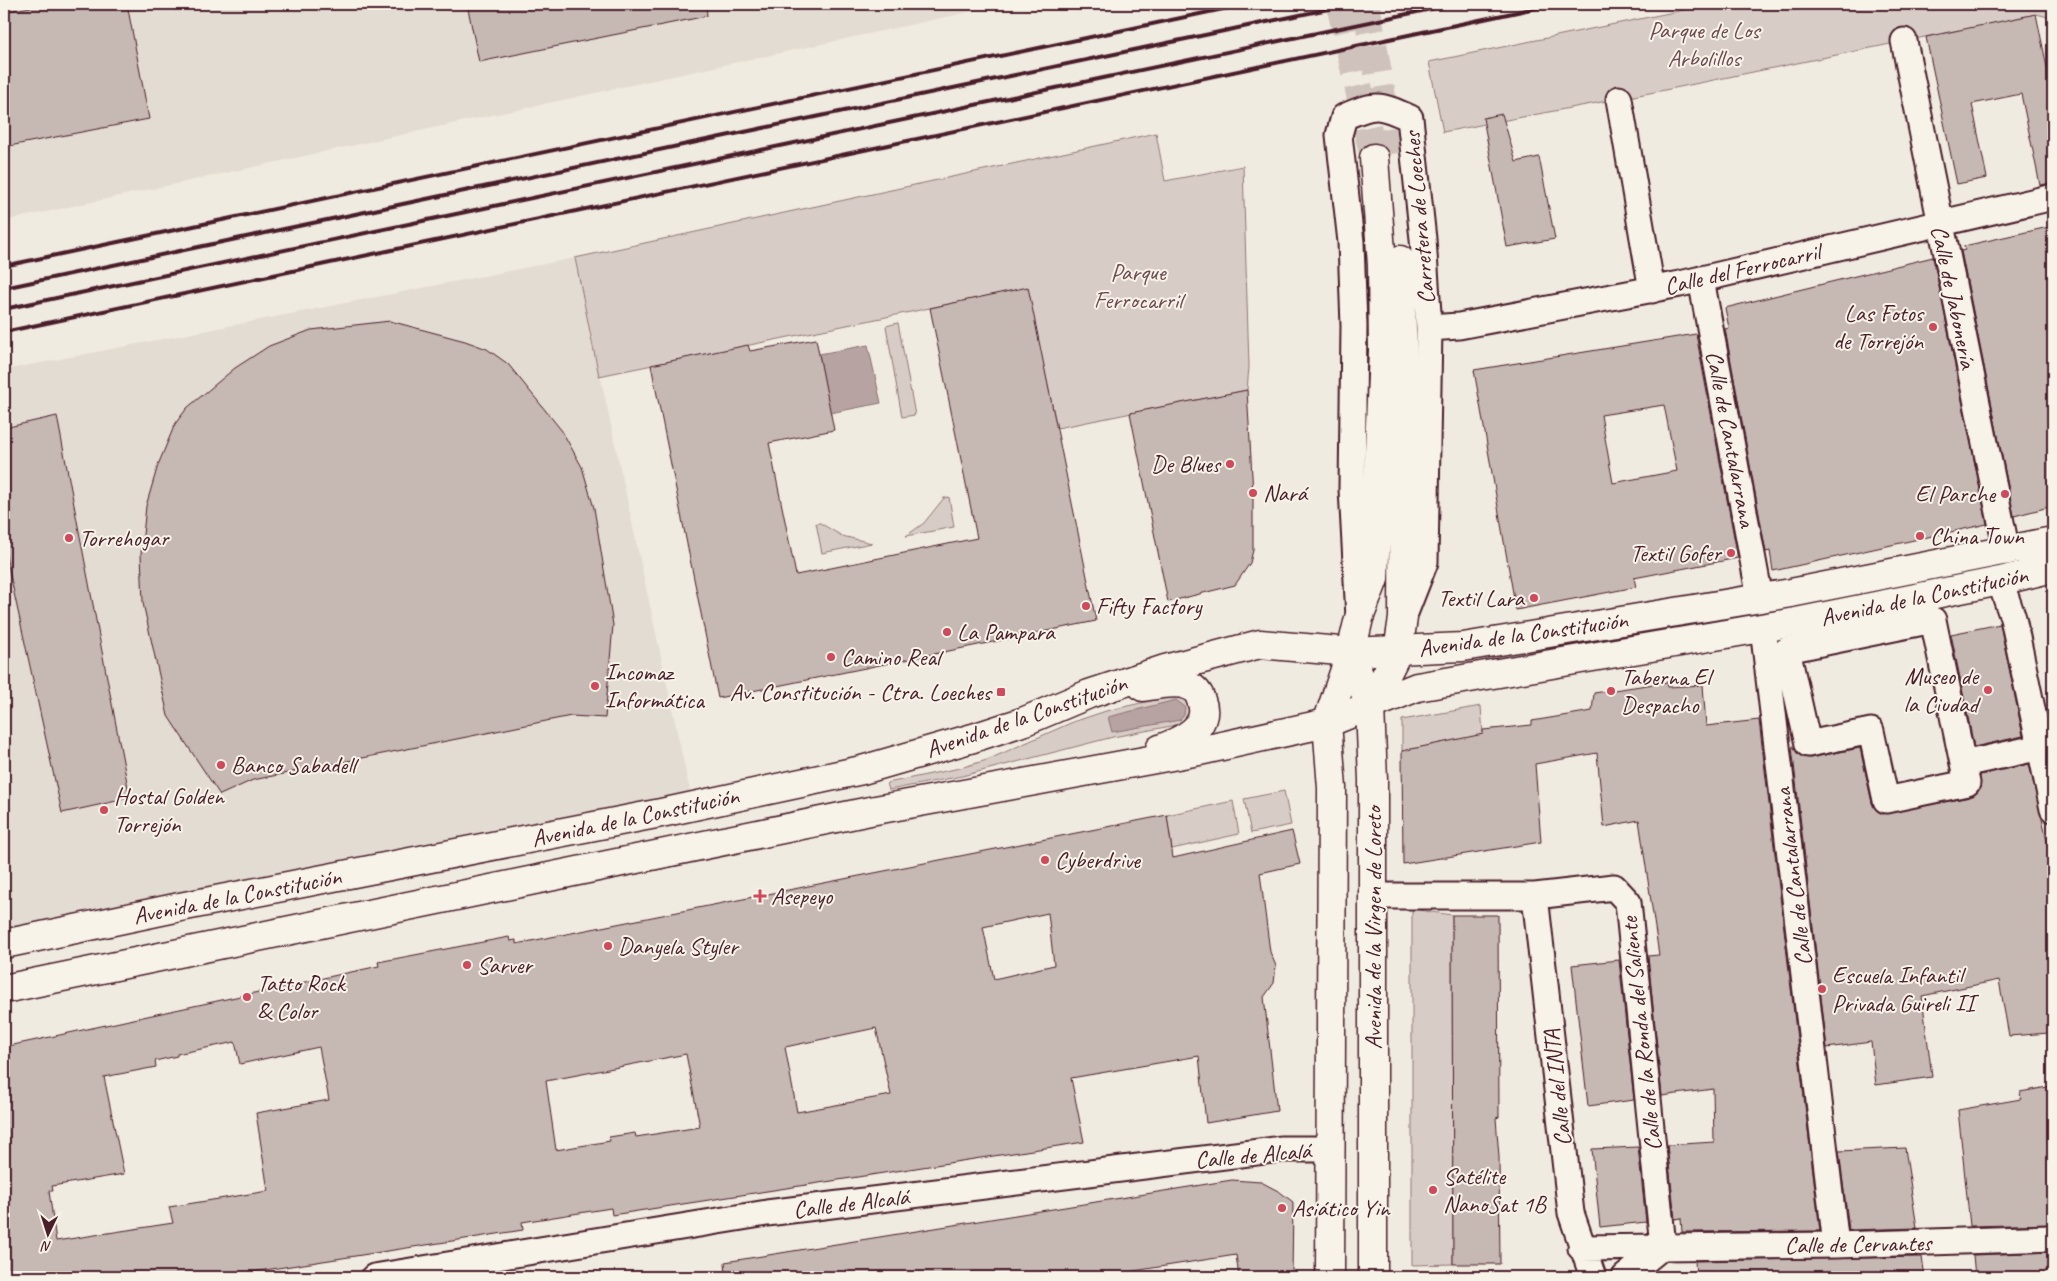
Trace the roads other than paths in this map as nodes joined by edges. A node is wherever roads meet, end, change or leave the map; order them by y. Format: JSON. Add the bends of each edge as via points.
{"nodes":[{"id":1,"x":1904,"y":41,"type":"dead end"},
{"id":2,"x":1618,"y":99,"type":"dead end"},
{"id":3,"x":2053,"y":197,"type":"edge"},
{"id":4,"x":1939,"y":223,"type":"junction"},
{"id":5,"x":1701,"y":279,"type":"junction"},
{"id":6,"x":1652,"y":290,"type":"junction"},
{"id":7,"x":1429,"y":328,"type":"junction"},
{"id":8,"x":2053,"y":541,"type":"edge"},
{"id":9,"x":2007,"y":552,"type":"junction"},
{"id":10,"x":2053,"y":568,"type":"edge"},
{"id":11,"x":1374,"y":579,"type":"junction"},
{"id":12,"x":2000,"y":581,"type":"junction"},
{"id":13,"x":1760,"y":598,"type":"junction"},
{"id":14,"x":1359,"y":618,"type":"junction"},
{"id":15,"x":1403,"y":618,"type":"junction"},
{"id":16,"x":1763,"y":628,"type":"junction"},
{"id":17,"x":1398,"y":651,"type":"junction"},
{"id":18,"x":1351,"y":652,"type":"junction"},
{"id":19,"x":1417,"y":687,"type":"junction"},
{"id":20,"x":1089,"y":694,"type":"junction"},
{"id":21,"x":1370,"y":707,"type":"junction"},
{"id":22,"x":1327,"y":723,"type":"junction"},
{"id":23,"x":2042,"y":747,"type":"junction"},
{"id":24,"x":1963,"y":764,"type":"junction"},
{"id":25,"x":1114,"y":768,"type":"junction"},
{"id":26,"x":2053,"y":809,"type":"edge"},
{"id":27,"x":1373,"y":896,"type":"junction"},
{"id":28,"x":1535,"y":896,"type":"junction"},
{"id":29,"x":4,"y":944,"type":"edge"},
{"id":30,"x":4,"y":989,"type":"edge"},
{"id":31,"x":1330,"y":1149,"type":"junction"},
{"id":32,"x":1373,"y":1150,"type":"junction"},
{"id":33,"x":2053,"y":1238,"type":"edge"},
{"id":34,"x":1836,"y":1245,"type":"junction"},
{"id":35,"x":1662,"y":1246,"type":"junction"},
{"id":36,"x":1581,"y":1248,"type":"junction"},
{"id":37,"x":374,"y":1277,"type":"edge"},
{"id":38,"x":1330,"y":1277,"type":"edge"},
{"id":39,"x":1373,"y":1277,"type":"edge"},
{"id":40,"x":1593,"y":1277,"type":"edge"},
{"id":41,"x":1625,"y":1277,"type":"edge"}],
"edges":[{"from":1,"to":4,"type":"street","name":"Calle de Jabonería"},
{"from":2,"to":6,"type":"street"},
{"from":3,"to":4,"type":"street","name":"Calle del Ferrocarril"},
{"from":4,"to":5,"type":"street","name":"Calle del Ferrocarril"},
{"from":4,"to":9,"type":"street","name":"Calle de Jabonería"},
{"from":5,"to":6,"type":"street","name":"Calle del Ferrocarril"},
{"from":5,"to":13,"type":"street","name":"Calle de Cantalarrana"},
{"from":6,"to":7,"type":"street","name":"Calle del Ferrocarril","via":[[1460,326]]},
{"from":7,"to":14,"type":"street","name":"Carretera de Loeches","via":[[1410,118],[1386,107],[1368,106],[1344,117],[1339,135],[1351,242],[1354,326],[1352,489]]},
{"from":7,"to":15,"type":"street","name":"Carretera de Loeches","via":[[1425,562]]},
{"from":8,"to":9,"type":"main road","name":"Avenida de la Constitución"},
{"from":9,"to":13,"type":"main road","name":"Avenida de la Constitución"},
{"from":10,"to":12,"type":"main road","name":"Avenida de la Constitución"},
{"from":11,"to":14,"type":"main road","name":"Carretera de Loeches"},
{"from":11,"to":15,"type":"main road","name":"Carretera de Loeches","via":[[1383,350],[1383,156],[1403,328]]},
{"from":11,"to":17,"type":"main road","name":"Carretera de Loeches"},
{"from":12,"to":16,"type":"main road","name":"Avenida de la Constitución"},
{"from":12,"to":23,"type":"street","via":[[2013,618]]},
{"from":13,"to":17,"type":"main road","name":"Avenida de la Constitución","via":[[1463,647]]},
{"from":14,"to":18,"type":"main road","name":"Carretera de Loeches"},
{"from":15,"to":17,"type":"main road","name":"Carretera de Loeches"},
{"from":16,"to":19,"type":"main road","name":"Avenida de la Constitución"},
{"from":16,"to":34,"type":"street","name":"Calle de Cantalarrana"},
{"from":17,"to":18,"type":"main road","name":"Avenida de la Constitución"},
{"from":17,"to":19,"type":"main road","name":"Carretera de Loeches"},
{"from":17,"to":21,"type":"main road","name":"Carretera de Loeches"},
{"from":18,"to":20,"type":"main road","name":"Avenida de la Constitución","via":[[1260,644],[1165,669]]},
{"from":18,"to":21,"type":"main road"},
{"from":18,"to":22,"type":"main road","name":"Carretera de Loeches"},
{"from":19,"to":21,"type":"main road","name":"Avenida de la Constitución"},
{"from":20,"to":25,"type":"main road","via":[[1170,683],[1188,685],[1198,692],[1203,704],[1203,718],[1196,730],[1182,740]]},
{"from":20,"to":29,"type":"main road","name":"Avenida de la Constitución","via":[[1025,721],[862,770]]},
{"from":21,"to":22,"type":"main road","name":"Avenida de la Constitución"},
{"from":21,"to":27,"type":"main road","name":"Avenida de la Virgen de Loreto","via":[[1374,780]]},
{"from":22,"to":25,"type":"main road","name":"Avenida de la Constitución"},
{"from":22,"to":31,"type":"main road","name":"Avenida de la Virgen de Loreto","via":[[1332,788]]},
{"from":23,"to":24,"type":"street"},
{"from":23,"to":26,"type":"street"},
{"from":24,"to":24,"type":"street","via":[[1933,620],[1787,650],[1808,744],[1871,731],[1886,800],[1967,783]]},
{"from":25,"to":30,"type":"main road","name":"Avenida de la Constitución","via":[[870,811]]},
{"from":27,"to":28,"type":"street","name":"Calle de la Ronda del Saliente"},
{"from":27,"to":32,"type":"main road","name":"Avenida de la Virgen de Loreto"},
{"from":28,"to":35,"type":"street","name":"Calle de la Ronda del Saliente","via":[[1614,887],[1628,902]]},
{"from":28,"to":36,"type":"street","name":"Calle del INTA","via":[[1570,1213]]},
{"from":31,"to":32,"type":"main road"},
{"from":31,"to":37,"type":"street","name":"Calle de Alcalá","via":[[1282,1149],[767,1213]]},
{"from":31,"to":38,"type":"main road","name":"Avenida de la Virgen de Loreto"},
{"from":32,"to":39,"type":"main road","name":"Avenida de la Virgen de Loreto"},
{"from":33,"to":34,"type":"street","name":"Calle de Cervantes"},
{"from":34,"to":35,"type":"street","name":"Calle de Cervantes"},
{"from":35,"to":36,"type":"street"},
{"from":35,"to":41,"type":"street"},
{"from":36,"to":40,"type":"street","name":"Calle del INTA"}]}
